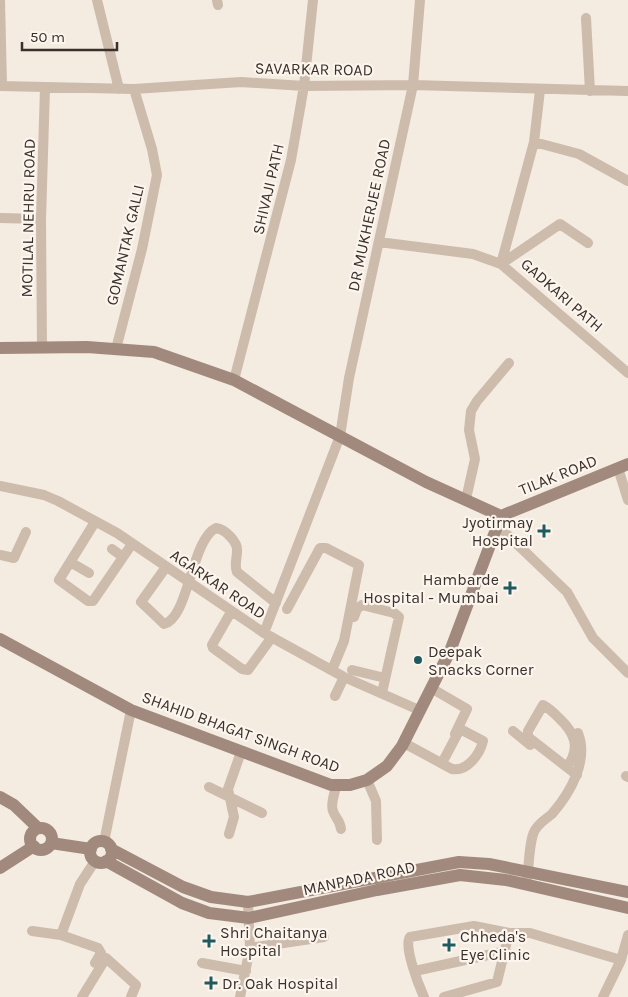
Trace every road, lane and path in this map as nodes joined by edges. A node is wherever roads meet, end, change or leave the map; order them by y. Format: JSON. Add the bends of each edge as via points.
{"nodes":[{"id":1,"x":0,"y":0,"type":"edge"},
{"id":2,"x":98,"y":0,"type":"edge"},
{"id":3,"x":313,"y":0,"type":"edge"},
{"id":4,"x":420,"y":0,"type":"edge"},
{"id":5,"x":586,"y":18,"type":"dead end"},
{"id":6,"x":412,"y":85,"type":"junction"},
{"id":7,"x":1,"y":86,"type":"edge"},
{"id":8,"x":304,"y":86,"type":"junction"},
{"id":9,"x":45,"y":88,"type":"junction"},
{"id":10,"x":119,"y":89,"type":"junction"},
{"id":11,"x":134,"y":89,"type":"junction"},
{"id":12,"x":540,"y":90,"type":"junction"},
{"id":13,"x":590,"y":91,"type":"junction"},
{"id":14,"x":628,"y":91,"type":"edge"},
{"id":15,"x":534,"y":142,"type":"junction"},
{"id":16,"x":628,"y":181,"type":"edge"},
{"id":17,"x":0,"y":218,"type":"edge"},
{"id":18,"x":41,"y":219,"type":"junction"},
{"id":19,"x":379,"y":242,"type":"junction"},
{"id":20,"x":588,"y":243,"type":"dead end"},
{"id":21,"x":501,"y":264,"type":"junction"},
{"id":22,"x":0,"y":348,"type":"edge"},
{"id":23,"x":42,"y":348,"type":"junction"},
{"id":24,"x":116,"y":349,"type":"junction"},
{"id":25,"x":509,"y":363,"type":"dead end"},
{"id":26,"x":628,"y":374,"type":"edge"},
{"id":27,"x":234,"y":380,"type":"junction"},
{"id":28,"x":340,"y":436,"type":"junction"},
{"id":29,"x":623,"y":466,"type":"edge"},
{"id":30,"x":0,"y":486,"type":"edge"},
{"id":31,"x":466,"y":499,"type":"junction"},
{"id":32,"x":628,"y":500,"type":"edge"},
{"id":33,"x":499,"y":521,"type":"junction"},
{"id":34,"x":95,"y":522,"type":"junction"},
{"id":35,"x":26,"y":532,"type":"dead end"},
{"id":36,"x":132,"y":544,"type":"junction"},
{"id":37,"x":112,"y":549,"type":"dead end"},
{"id":38,"x":0,"y":554,"type":"edge"},
{"id":39,"x":123,"y":556,"type":"junction"},
{"id":40,"x":70,"y":562,"type":"junction"},
{"id":41,"x":166,"y":567,"type":"junction"},
{"id":42,"x":89,"y":573,"type":"dead end"},
{"id":43,"x":189,"y":583,"type":"junction"},
{"id":44,"x":283,"y":584,"type":"junction"},
{"id":45,"x":296,"y":592,"type":"junction"},
{"id":46,"x":276,"y":603,"type":"junction"},
{"id":47,"x":288,"y":609,"type":"dead end"},
{"id":48,"x":231,"y":612,"type":"junction"},
{"id":49,"x":268,"y":635,"type":"junction"},
{"id":50,"x":0,"y":639,"type":"edge"},
{"id":51,"x":342,"y":672,"type":"junction"},
{"id":52,"x":628,"y":673,"type":"edge"},
{"id":53,"x":385,"y":678,"type":"junction"},
{"id":54,"x":431,"y":688,"type":"junction"},
{"id":55,"x":382,"y":693,"type":"junction"},
{"id":56,"x":335,"y":696,"type":"dead end"},
{"id":57,"x":131,"y":710,"type":"junction"},
{"id":58,"x":419,"y":710,"type":"junction"},
{"id":59,"x":576,"y":730,"type":"dead end"},
{"id":60,"x":513,"y":731,"type":"dead end"},
{"id":61,"x":405,"y":741,"type":"junction"},
{"id":62,"x":241,"y":752,"type":"junction"},
{"id":63,"x":442,"y":763,"type":"dead end"},
{"id":64,"x":567,"y":768,"type":"junction"},
{"id":65,"x":575,"y":777,"type":"junction"},
{"id":66,"x":367,"y":780,"type":"junction"},
{"id":67,"x":336,"y":786,"type":"junction"},
{"id":68,"x":209,"y":787,"type":"dead end"},
{"id":69,"x":0,"y":797,"type":"edge"},
{"id":70,"x":230,"y":798,"type":"junction"},
{"id":71,"x":262,"y":813,"type":"dead end"},
{"id":72,"x":38,"y":828,"type":"junction"},
{"id":73,"x":341,"y":828,"type":"dead end"},
{"id":74,"x":229,"y":834,"type":"dead end"},
{"id":75,"x":377,"y":840,"type":"dead end"},
{"id":76,"x":51,"y":842,"type":"junction"},
{"id":77,"x":108,"y":845,"type":"junction"},
{"id":78,"x":34,"y":846,"type":"junction"},
{"id":79,"x":90,"y":849,"type":"junction"},
{"id":80,"x":6,"y":859,"type":"edge"},
{"id":81,"x":101,"y":861,"type":"junction"},
{"id":82,"x":0,"y":868,"type":"edge"},
{"id":83,"x":529,"y":871,"type":"junction"},
{"id":84,"x":526,"y":885,"type":"junction"},
{"id":85,"x":628,"y":892,"type":"edge"},
{"id":86,"x":248,"y":902,"type":"junction"},
{"id":87,"x":628,"y":908,"type":"edge"},
{"id":88,"x":248,"y":918,"type":"junction"},
{"id":89,"x":32,"y":931,"type":"dead end"},
{"id":90,"x":509,"y":933,"type":"junction"},
{"id":91,"x":61,"y":935,"type":"junction"},
{"id":92,"x":628,"y":935,"type":"edge"},
{"id":93,"x":324,"y":937,"type":"dead end"},
{"id":94,"x":250,"y":948,"type":"junction"},
{"id":95,"x":506,"y":951,"type":"junction"},
{"id":96,"x":621,"y":960,"type":"junction"},
{"id":97,"x":202,"y":963,"type":"dead end"},
{"id":98,"x":246,"y":971,"type":"junction"},
{"id":99,"x":415,"y":971,"type":"junction"},
{"id":100,"x":76,"y":997,"type":"edge"},
{"id":101,"x":82,"y":997,"type":"edge"},
{"id":102,"x":131,"y":997,"type":"edge"},
{"id":103,"x":240,"y":997,"type":"edge"},
{"id":104,"x":424,"y":997,"type":"edge"},
{"id":105,"x":444,"y":997,"type":"edge"},
{"id":106,"x":604,"y":997,"type":"edge"}],
"edges":[{"from":1,"to":7,"type":"street"},
{"from":2,"to":10,"type":"street"},
{"from":3,"to":8,"type":"street","name":"SHIVAJI PATH"},
{"from":4,"to":6,"type":"street","name":"DR MUKHERJEE ROAD"},
{"from":5,"to":13,"type":"street"},
{"from":6,"to":8,"type":"street","name":"SAVARKAR ROAD"},
{"from":6,"to":12,"type":"street","name":"SAVARKAR ROAD"},
{"from":6,"to":19,"type":"street","name":"DR MUKHERJEE ROAD"},
{"from":7,"to":9,"type":"street","name":"SAVARKAR ROAD"},
{"from":8,"to":11,"type":"street","name":"SAVARKAR ROAD","via":[[241,82]]},
{"from":8,"to":27,"type":"street","name":"SHIVAJI PATH","via":[[291,160]]},
{"from":9,"to":10,"type":"street","name":"SAVARKAR ROAD"},
{"from":9,"to":18,"type":"street","name":"MOTILAL NEHRU ROAD"},
{"from":10,"to":11,"type":"street","name":"SAVARKAR ROAD"},
{"from":11,"to":24,"type":"street","name":"GOMANTAK GALLI","via":[[157,175]]},
{"from":12,"to":13,"type":"street","name":"SAVARKAR ROAD"},
{"from":12,"to":15,"type":"street"},
{"from":13,"to":14,"type":"street","name":"SAVARKAR ROAD"},
{"from":15,"to":16,"type":"street","via":[[579,154]]},
{"from":15,"to":21,"type":"street"},
{"from":17,"to":18,"type":"street"},
{"from":18,"to":23,"type":"street","name":"MOTILAL NEHRU ROAD"},
{"from":19,"to":21,"type":"street","name":"GADKARI PATH","via":[[473,254]]},
{"from":19,"to":28,"type":"street","name":"DR MUKHERJEE ROAD","via":[[349,378]]},
{"from":20,"to":21,"type":"street","via":[[560,224]]},
{"from":21,"to":26,"type":"street","name":"GADKARI PATH"},
{"from":22,"to":23,"type":"street"},
{"from":23,"to":24,"type":"street"},
{"from":24,"to":27,"type":"street","via":[[154,352]]},
{"from":25,"to":31,"type":"street","via":[[477,400],[472,411],[469,430],[474,459]]},
{"from":27,"to":28,"type":"street"},
{"from":28,"to":31,"type":"street","via":[[426,482]]},
{"from":28,"to":44,"type":"street","name":"DR MUKHERJEE ROAD"},
{"from":29,"to":32,"type":"street"},
{"from":29,"to":33,"type":"street","name":"TILAK ROAD"},
{"from":30,"to":34,"type":"street","name":"AGARKAR ROAD","via":[[51,498]]},
{"from":31,"to":33,"type":"street"},
{"from":33,"to":52,"type":"street","via":[[567,592],[593,638]]},
{"from":33,"to":54,"type":"street","name":"SHAHID BHAGAT SINGH ROAD","via":[[450,651]]},
{"from":34,"to":36,"type":"street","name":"AGARKAR ROAD"},
{"from":34,"to":40,"type":"street"},
{"from":35,"to":38,"type":"street","via":[[14,558]]},
{"from":36,"to":39,"type":"street"},
{"from":36,"to":41,"type":"street","name":"AGARKAR ROAD"},
{"from":37,"to":39,"type":"street"},
{"from":39,"to":40,"type":"street","via":[[90,602],[59,582]]},
{"from":40,"to":42,"type":"street"},
{"from":41,"to":43,"type":"street","name":"AGARKAR ROAD"},
{"from":41,"to":43,"type":"street","via":[[141,602],[164,624],[170,621]]},
{"from":43,"to":46,"type":"street","via":[[204,539],[210,531],[220,528],[236,544],[238,550],[234,566],[238,572]]},
{"from":43,"to":48,"type":"street","name":"AGARKAR ROAD"},
{"from":44,"to":45,"type":"street"},
{"from":44,"to":46,"type":"street","name":"DR MUKHERJEE ROAD"},
{"from":45,"to":47,"type":"street"},
{"from":45,"to":51,"type":"street","via":[[320,548],[359,565],[344,641]]},
{"from":46,"to":49,"type":"street","name":"DR MUKHERJEE ROAD"},
{"from":48,"to":49,"type":"street","name":"AGARKAR ROAD"},
{"from":48,"to":49,"type":"street","name":"DR MUKHERJEE ROAD","via":[[212,644],[242,669],[248,670]]},
{"from":49,"to":51,"type":"street","name":"AGARKAR ROAD"},
{"from":50,"to":57,"type":"street","name":"SHAHID BHAGAT SINGH ROAD"},
{"from":51,"to":53,"type":"street"},
{"from":51,"to":53,"type":"street","via":[[357,609],[362,605],[399,617]]},
{"from":51,"to":55,"type":"street","name":"AGARKAR ROAD"},
{"from":51,"to":56,"type":"street"},
{"from":53,"to":55,"type":"street"},
{"from":54,"to":58,"type":"street","name":"SHAHID BHAGAT SINGH ROAD"},
{"from":54,"to":61,"type":"street","via":[[466,708],[467,712],[441,756]]},
{"from":55,"to":58,"type":"street","name":"AGARKAR ROAD"},
{"from":57,"to":62,"type":"street","name":"SHAHID BHAGAT SINGH ROAD"},
{"from":57,"to":77,"type":"street"},
{"from":58,"to":61,"type":"street","name":"SHAHID BHAGAT SINGH ROAD"},
{"from":59,"to":65,"type":"street","via":[[581,746]]},
{"from":60,"to":65,"type":"street"},
{"from":61,"to":63,"type":"street"},
{"from":61,"to":66,"type":"street","name":"SHAHID BHAGAT SINGH ROAD","via":[[386,766]]},
{"from":62,"to":67,"type":"street","name":"SHAHID BHAGAT SINGH ROAD"},
{"from":62,"to":70,"type":"street","via":[[229,783]]},
{"from":64,"to":64,"type":"street","via":[[527,734],[543,705],[572,730],[574,756]]},
{"from":64,"to":65,"type":"street"},
{"from":65,"to":83,"type":"street","via":[[558,805],[534,831]]},
{"from":66,"to":67,"type":"street","name":"SHAHID BHAGAT SINGH ROAD"},
{"from":66,"to":75,"type":"street","via":[[376,801]]},
{"from":67,"to":73,"type":"street","via":[[332,805]]},
{"from":68,"to":70,"type":"street"},
{"from":69,"to":72,"type":"street","via":[[14,805]]},
{"from":70,"to":71,"type":"street"},
{"from":70,"to":74,"type":"street","via":[[234,820]]},
{"from":72,"to":76,"type":"street","via":[[49,832]]},
{"from":72,"to":78,"type":"street","via":[[30,836]]},
{"from":76,"to":78,"type":"street","via":[[42,849]]},
{"from":76,"to":79,"type":"street"},
{"from":77,"to":79,"type":"street","via":[[97,842]]},
{"from":77,"to":81,"type":"street","via":[[111,856]]},
{"from":77,"to":86,"type":"street","name":"MANPADA ROAD","via":[[183,887],[211,897]]},
{"from":78,"to":80,"type":"street"},
{"from":79,"to":81,"type":"street","via":[[91,856]]},
{"from":80,"to":82,"type":"street"},
{"from":81,"to":88,"type":"street","name":"MANPADA ROAD","via":[[182,903],[210,913]]},
{"from":81,"to":91,"type":"street","via":[[80,884]]},
{"from":83,"to":84,"type":"street"},
{"from":83,"to":85,"type":"street","name":"MANPADA ROAD"},
{"from":83,"to":86,"type":"street","name":"MANPADA ROAD","via":[[459,862]]},
{"from":84,"to":87,"type":"street","name":"MANPADA ROAD"},
{"from":84,"to":88,"type":"street","name":"MANPADA ROAD","via":[[460,875]]},
{"from":86,"to":88,"type":"street"},
{"from":88,"to":94,"type":"street"},
{"from":89,"to":91,"type":"street"},
{"from":90,"to":95,"type":"street"},
{"from":90,"to":96,"type":"street","via":[[530,933]]},
{"from":90,"to":99,"type":"street","via":[[474,926],[410,937],[408,942]]},
{"from":91,"to":100,"type":"street","via":[[98,948],[101,953]]},
{"from":92,"to":96,"type":"street"},
{"from":93,"to":94,"type":"street"},
{"from":94,"to":98,"type":"street"},
{"from":95,"to":99,"type":"street"},
{"from":95,"to":105,"type":"street","via":[[497,982]]},
{"from":96,"to":106,"type":"street"},
{"from":97,"to":98,"type":"street"},
{"from":98,"to":103,"type":"street"},
{"from":99,"to":104,"type":"street"},
{"from":101,"to":102,"type":"street","via":[[106,958],[136,985]]}]}
